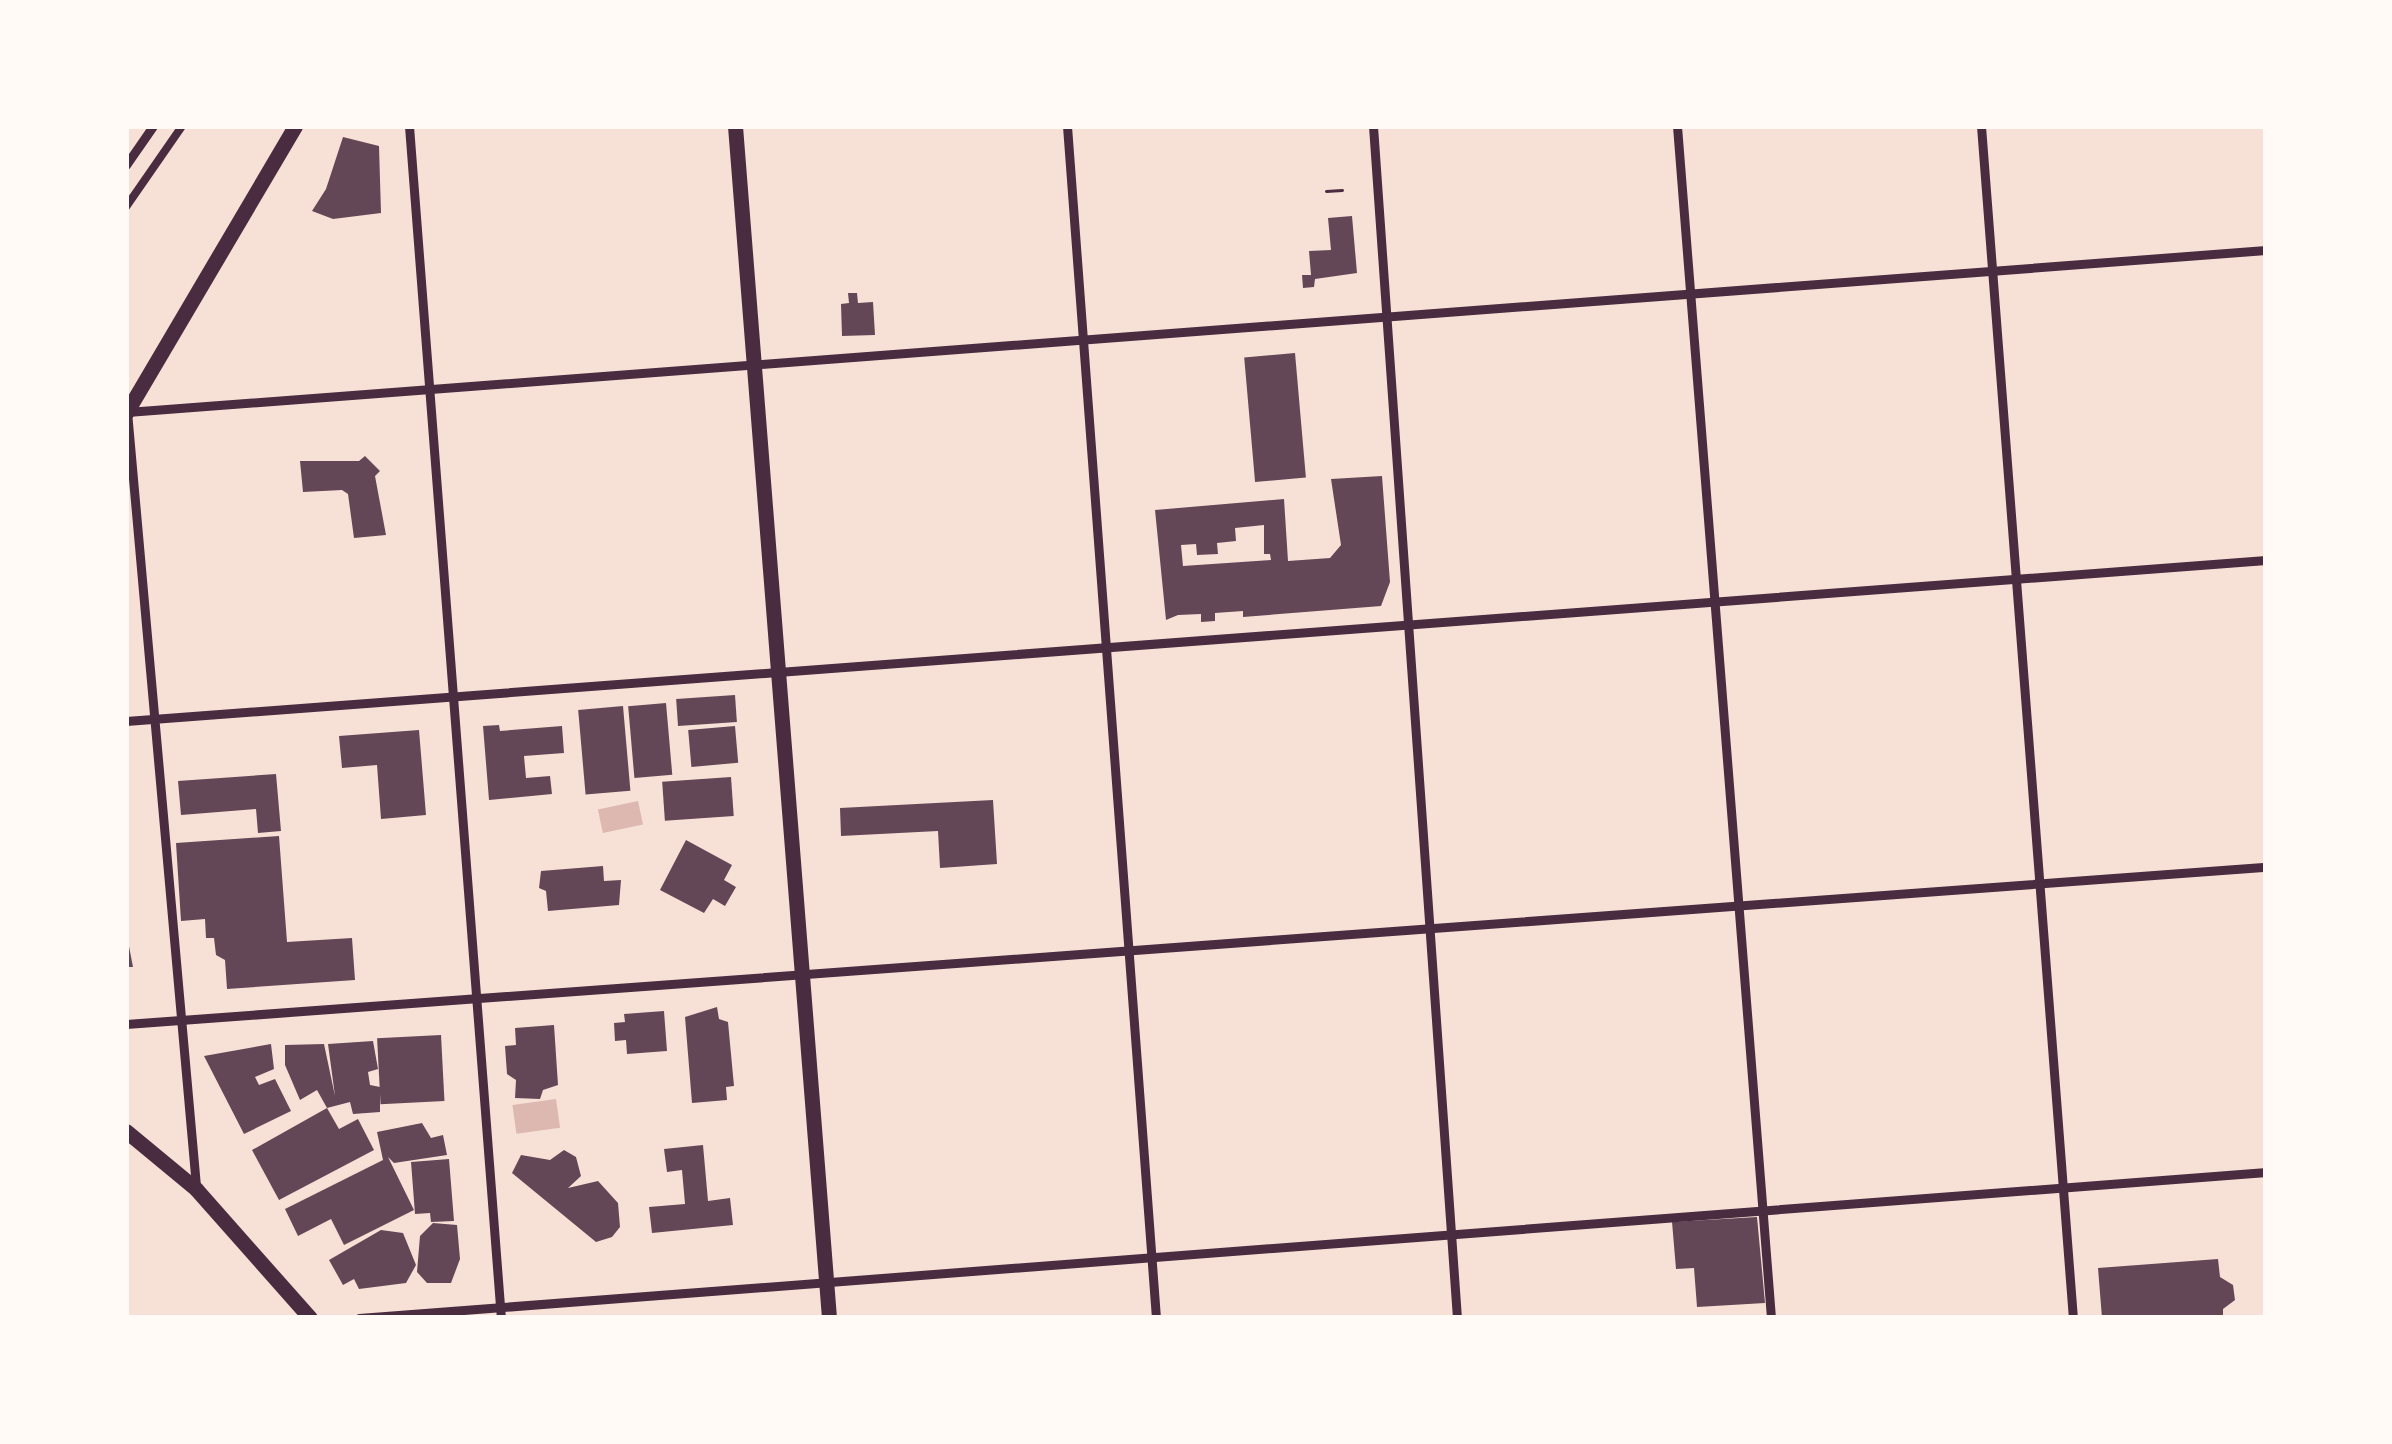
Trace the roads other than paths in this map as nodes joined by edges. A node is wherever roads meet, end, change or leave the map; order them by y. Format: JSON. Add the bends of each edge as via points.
{"nodes":[{"id":1,"x":153,"y":126,"type":"edge"},
{"id":2,"x":182,"y":126,"type":"edge"},
{"id":3,"x":295,"y":126,"type":"edge"},
{"id":4,"x":409,"y":126,"type":"edge"},
{"id":5,"x":735,"y":126,"type":"edge"},
{"id":6,"x":1067,"y":126,"type":"edge"},
{"id":7,"x":1373,"y":126,"type":"edge"},
{"id":8,"x":1677,"y":126,"type":"edge"},
{"id":9,"x":1981,"y":126,"type":"edge"},
{"id":10,"x":126,"y":165,"type":"edge"},
{"id":11,"x":126,"y":208,"type":"edge"},
{"id":12,"x":2266,"y":250,"type":"edge"},
{"id":13,"x":1992,"y":271,"type":"junction"},
{"id":14,"x":1690,"y":291,"type":"junction"},
{"id":15,"x":1386,"y":314,"type":"junction"},
{"id":16,"x":1084,"y":336,"type":"junction"},
{"id":17,"x":754,"y":368,"type":"junction"},
{"id":18,"x":426,"y":389,"type":"junction"},
{"id":19,"x":127,"y":413,"type":"edge"},
{"id":20,"x":2266,"y":560,"type":"edge"},
{"id":21,"x":2016,"y":579,"type":"junction"},
{"id":22,"x":1715,"y":602,"type":"junction"},
{"id":23,"x":1407,"y":626,"type":"junction"},
{"id":24,"x":1108,"y":649,"type":"junction"},
{"id":25,"x":778,"y":674,"type":"junction"},
{"id":26,"x":450,"y":700,"type":"junction"},
{"id":27,"x":154,"y":719,"type":"junction"},
{"id":28,"x":126,"y":721,"type":"edge"},
{"id":29,"x":2266,"y":867,"type":"edge"},
{"id":30,"x":2039,"y":885,"type":"junction"},
{"id":31,"x":1738,"y":908,"type":"junction"},
{"id":32,"x":1427,"y":931,"type":"junction"},
{"id":33,"x":1132,"y":954,"type":"junction"},
{"id":34,"x":803,"y":976,"type":"junction"},
{"id":35,"x":475,"y":1000,"type":"junction"},
{"id":36,"x":181,"y":1020,"type":"junction"},
{"id":37,"x":126,"y":1024,"type":"edge"},
{"id":38,"x":126,"y":1131,"type":"edge"},
{"id":39,"x":2266,"y":1172,"type":"edge"},
{"id":40,"x":2063,"y":1188,"type":"junction"},
{"id":41,"x":196,"y":1190,"type":"junction"},
{"id":42,"x":1762,"y":1211,"type":"junction"},
{"id":43,"x":1451,"y":1235,"type":"junction"},
{"id":44,"x":1152,"y":1258,"type":"junction"},
{"id":45,"x":826,"y":1282,"type":"junction"},
{"id":46,"x":500,"y":1313,"type":"edge"},
{"id":47,"x":310,"y":1318,"type":"edge"},
{"id":48,"x":359,"y":1318,"type":"edge"},
{"id":49,"x":829,"y":1318,"type":"edge"},
{"id":50,"x":1156,"y":1318,"type":"edge"},
{"id":51,"x":1456,"y":1318,"type":"edge"},
{"id":52,"x":1771,"y":1318,"type":"edge"},
{"id":53,"x":2073,"y":1318,"type":"edge"}],
"edges":[{"from":1,"to":10,"type":"street"},
{"from":2,"to":11,"type":"street"},
{"from":3,"to":19,"type":"main road"},
{"from":4,"to":18,"type":"street"},
{"from":5,"to":17,"type":"main road"},
{"from":6,"to":16,"type":"street"},
{"from":7,"to":15,"type":"street"},
{"from":8,"to":14,"type":"street"},
{"from":9,"to":13,"type":"street"},
{"from":12,"to":13,"type":"street"},
{"from":13,"to":14,"type":"street"},
{"from":13,"to":21,"type":"street"},
{"from":14,"to":15,"type":"street"},
{"from":14,"to":22,"type":"street"},
{"from":15,"to":16,"type":"street"},
{"from":15,"to":23,"type":"street"},
{"from":16,"to":17,"type":"street"},
{"from":16,"to":24,"type":"street"},
{"from":17,"to":18,"type":"street"},
{"from":17,"to":25,"type":"main road"},
{"from":18,"to":19,"type":"street"},
{"from":18,"to":26,"type":"street"},
{"from":19,"to":27,"type":"street"},
{"from":20,"to":21,"type":"street"},
{"from":21,"to":22,"type":"street"},
{"from":21,"to":30,"type":"street"},
{"from":22,"to":23,"type":"street"},
{"from":22,"to":31,"type":"street"},
{"from":23,"to":24,"type":"street"},
{"from":23,"to":32,"type":"street"},
{"from":24,"to":25,"type":"street"},
{"from":24,"to":33,"type":"street"},
{"from":25,"to":26,"type":"street"},
{"from":25,"to":34,"type":"main road"},
{"from":26,"to":27,"type":"street"},
{"from":26,"to":35,"type":"street"},
{"from":27,"to":28,"type":"street"},
{"from":27,"to":36,"type":"street"},
{"from":29,"to":30,"type":"street"},
{"from":30,"to":31,"type":"street"},
{"from":30,"to":40,"type":"street"},
{"from":31,"to":32,"type":"street"},
{"from":31,"to":42,"type":"street"},
{"from":32,"to":33,"type":"street"},
{"from":32,"to":43,"type":"street"},
{"from":33,"to":34,"type":"street"},
{"from":33,"to":44,"type":"street"},
{"from":34,"to":35,"type":"street"},
{"from":34,"to":45,"type":"main road"},
{"from":35,"to":36,"type":"street"},
{"from":35,"to":46,"type":"street"},
{"from":36,"to":37,"type":"street"},
{"from":36,"to":41,"type":"street"},
{"from":38,"to":41,"type":"main road"},
{"from":39,"to":40,"type":"street"},
{"from":40,"to":42,"type":"street"},
{"from":40,"to":53,"type":"street"},
{"from":41,"to":47,"type":"main road"},
{"from":42,"to":43,"type":"street"},
{"from":42,"to":52,"type":"street"},
{"from":43,"to":44,"type":"street"},
{"from":43,"to":51,"type":"street"},
{"from":44,"to":45,"type":"street"},
{"from":44,"to":50,"type":"street"},
{"from":45,"to":46,"type":"street"},
{"from":45,"to":49,"type":"main road"},
{"from":46,"to":48,"type":"street"}]}
